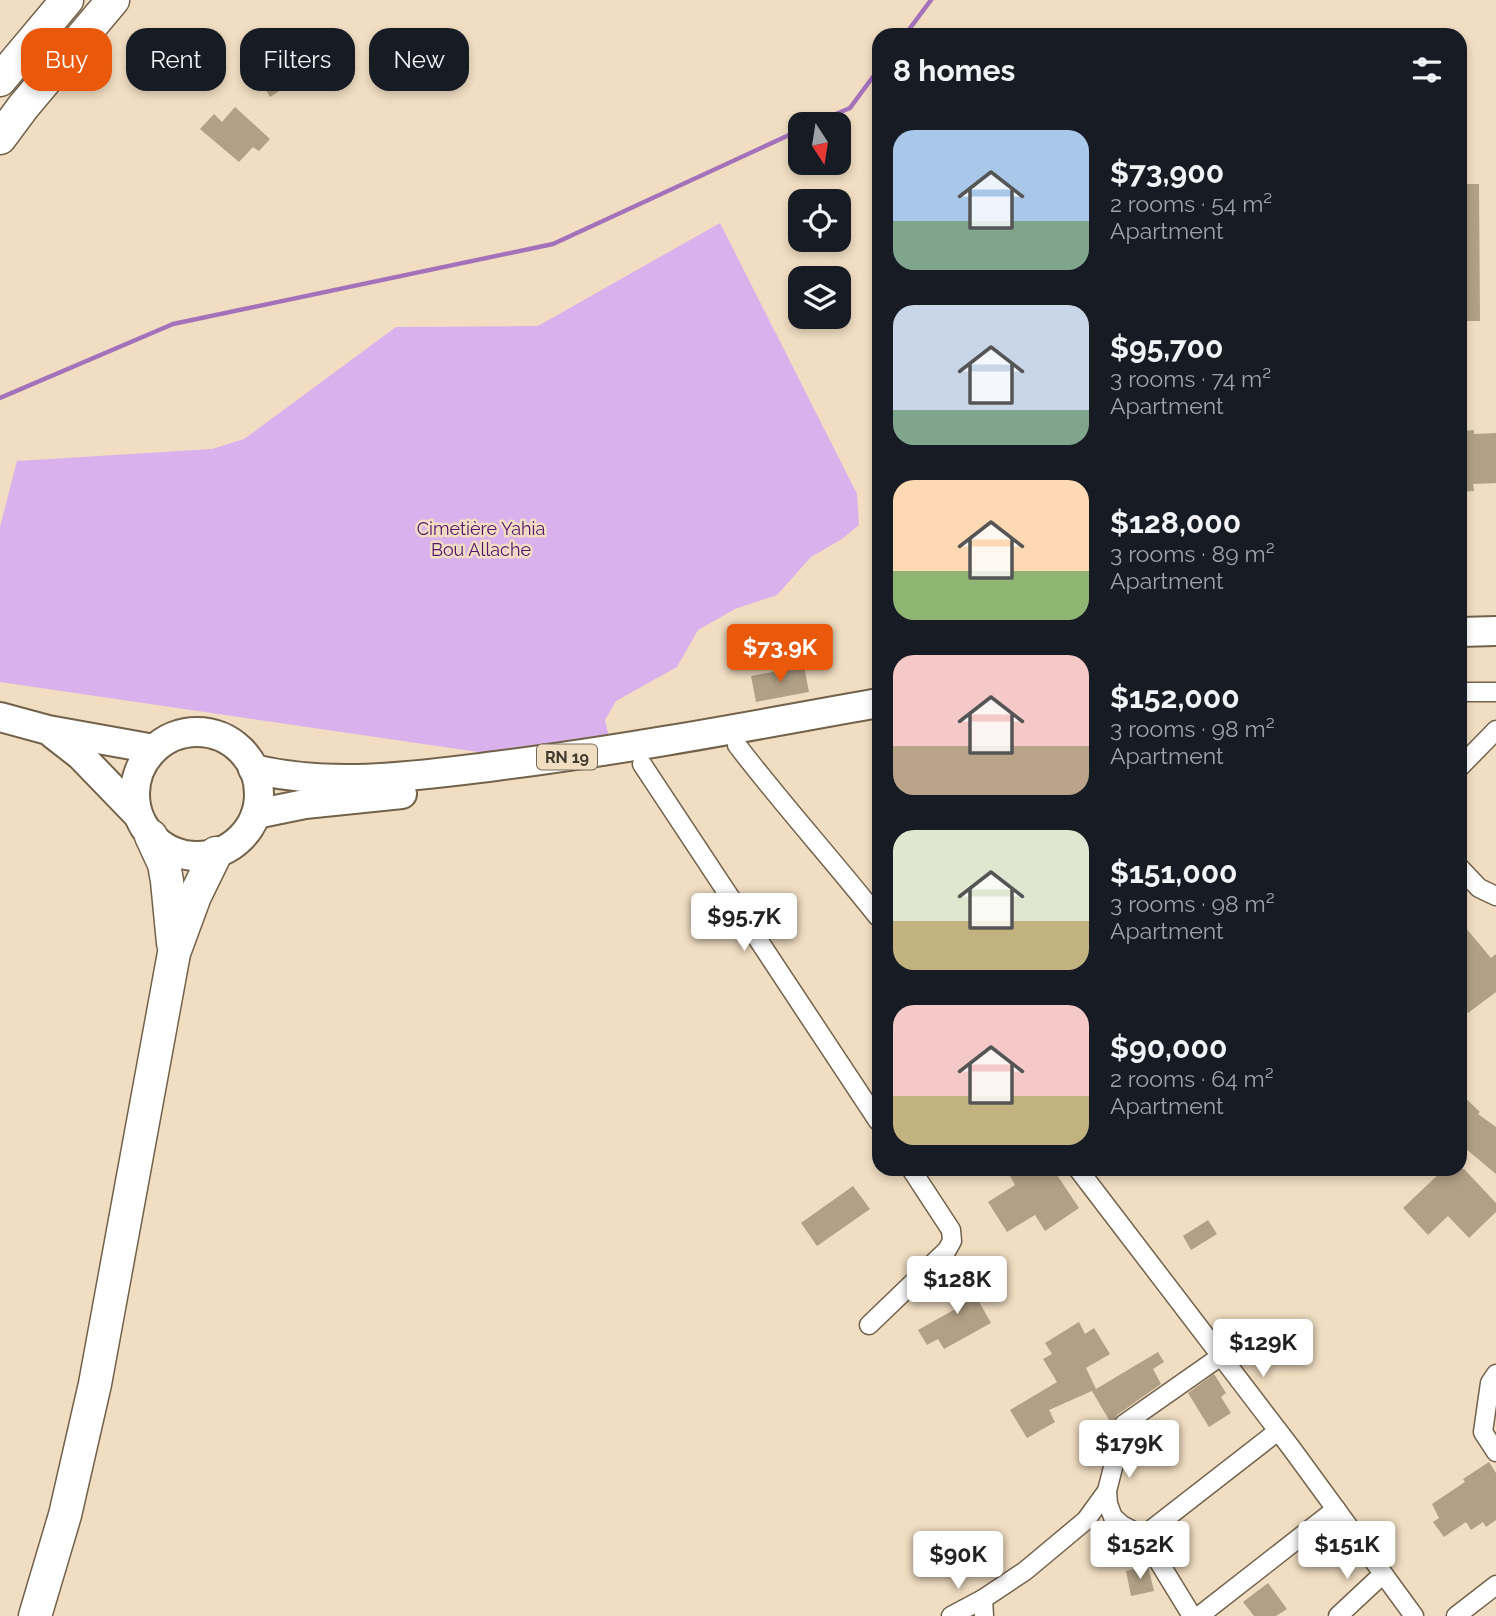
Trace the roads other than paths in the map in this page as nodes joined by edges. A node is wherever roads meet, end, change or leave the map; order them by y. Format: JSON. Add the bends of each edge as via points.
{"nodes":[{"id":1,"x":67,"y":0,"type":"edge"},
{"id":2,"x":113,"y":0,"type":"edge"},
{"id":3,"x":0,"y":80,"type":"edge"},
{"id":4,"x":0,"y":138,"type":"edge"},
{"id":5,"x":1496,"y":631,"type":"edge"},
{"id":6,"x":1467,"y":632,"type":"edge"},
{"id":7,"x":1496,"y":648,"type":"edge"},
{"id":8,"x":1467,"y":649,"type":"edge"},
{"id":9,"x":1467,"y":692,"type":"edge"},
{"id":10,"x":1496,"y":692,"type":"edge"},
{"id":11,"x":872,"y":704,"type":"edge"},
{"id":12,"x":0,"y":718,"type":"edge"},
{"id":13,"x":872,"y":718,"type":"edge"},
{"id":14,"x":48,"y":730,"type":"junction"},
{"id":15,"x":1496,"y":730,"type":"edge"},
{"id":16,"x":737,"y":745,"type":"junction"},
{"id":17,"x":154,"y":749,"type":"junction"},
{"id":18,"x":1467,"y":761,"type":"edge"},
{"id":19,"x":642,"y":764,"type":"junction"},
{"id":20,"x":254,"y":769,"type":"junction"},
{"id":21,"x":256,"y":814,"type":"junction"},
{"id":22,"x":145,"y":825,"type":"junction"},
{"id":23,"x":216,"y":853,"type":"junction"},
{"id":24,"x":1467,"y":875,"type":"edge"},
{"id":25,"x":1496,"y":896,"type":"edge"},
{"id":26,"x":872,"y":909,"type":"edge"},
{"id":27,"x":174,"y":953,"type":"junction"},
{"id":28,"x":872,"y":1112,"type":"edge"},
{"id":29,"x":916,"y":1176,"type":"edge"},
{"id":30,"x":1083,"y":1176,"type":"edge"},
{"id":31,"x":869,"y":1325,"type":"dead end"},
{"id":32,"x":1221,"y":1356,"type":"junction"},
{"id":33,"x":1496,"y":1374,"type":"edge"},
{"id":34,"x":1278,"y":1431,"type":"junction"},
{"id":35,"x":1496,"y":1452,"type":"edge"},
{"id":36,"x":1107,"y":1491,"type":"junction"},
{"id":37,"x":1336,"y":1509,"type":"junction"},
{"id":38,"x":1143,"y":1536,"type":"junction"},
{"id":39,"x":1383,"y":1574,"type":"junction"},
{"id":40,"x":1496,"y":1585,"type":"edge"},
{"id":41,"x":983,"y":1608,"type":"edge"},
{"id":42,"x":1192,"y":1615,"type":"edge"},
{"id":43,"x":35,"y":1616,"type":"edge"},
{"id":44,"x":951,"y":1616,"type":"edge"},
{"id":45,"x":1338,"y":1616,"type":"edge"},
{"id":46,"x":1414,"y":1616,"type":"edge"},
{"id":47,"x":1455,"y":1616,"type":"edge"}],
"edges":[{"from":1,"to":3,"type":"highway"},
{"from":2,"to":4,"type":"highway"},
{"from":5,"to":6,"type":"main road"},
{"from":7,"to":8,"type":"main road"},
{"from":9,"to":10,"type":"street"},
{"from":11,"to":20,"type":"main road","number":"RN 19","via":[[562,758],[418,775],[304,778]]},
{"from":12,"to":14,"type":"main road"},
{"from":13,"to":16,"type":"main road","number":"RN 19"},
{"from":14,"to":17,"type":"main road"},
{"from":14,"to":22,"type":"main road","via":[[80,755]]},
{"from":15,"to":18,"type":"street"},
{"from":16,"to":19,"type":"main road","number":"RN 19"},
{"from":16,"to":26,"type":"street"},
{"from":17,"to":20,"type":"main road","via":[[170,738],[209,733],[243,752]]},
{"from":17,"to":22,"type":"main road","via":[[136,780],[135,797]]},
{"from":19,"to":21,"type":"main road","number":"RN 19","via":[[305,804]]},
{"from":19,"to":28,"type":"street"},
{"from":20,"to":21,"type":"main road","via":[[259,799]]},
{"from":21,"to":23,"type":"main road","via":[[240,838]]},
{"from":22,"to":23,"type":"main road","via":[[165,847],[181,854]]},
{"from":22,"to":27,"type":"highway","via":[[164,864]]},
{"from":23,"to":27,"type":"highway"},
{"from":24,"to":25,"type":"street"},
{"from":27,"to":43,"type":"highway","via":[[95,1384],[65,1515]]},
{"from":29,"to":31,"type":"street","via":[[951,1230],[952,1241]]},
{"from":30,"to":32,"type":"street"},
{"from":32,"to":34,"type":"street"},
{"from":32,"to":36,"type":"street","via":[[1124,1424]]},
{"from":33,"to":35,"type":"street","via":[[1490,1383],[1483,1432]]},
{"from":34,"to":37,"type":"street"},
{"from":34,"to":38,"type":"street"},
{"from":36,"to":38,"type":"street","via":[[1114,1517]]},
{"from":36,"to":41,"type":"street","via":[[1086,1520]]},
{"from":37,"to":39,"type":"street"},
{"from":37,"to":42,"type":"street"},
{"from":38,"to":42,"type":"street"},
{"from":39,"to":45,"type":"street"},
{"from":39,"to":46,"type":"street"},
{"from":40,"to":47,"type":"street"},
{"from":41,"to":44,"type":"street"}]}
